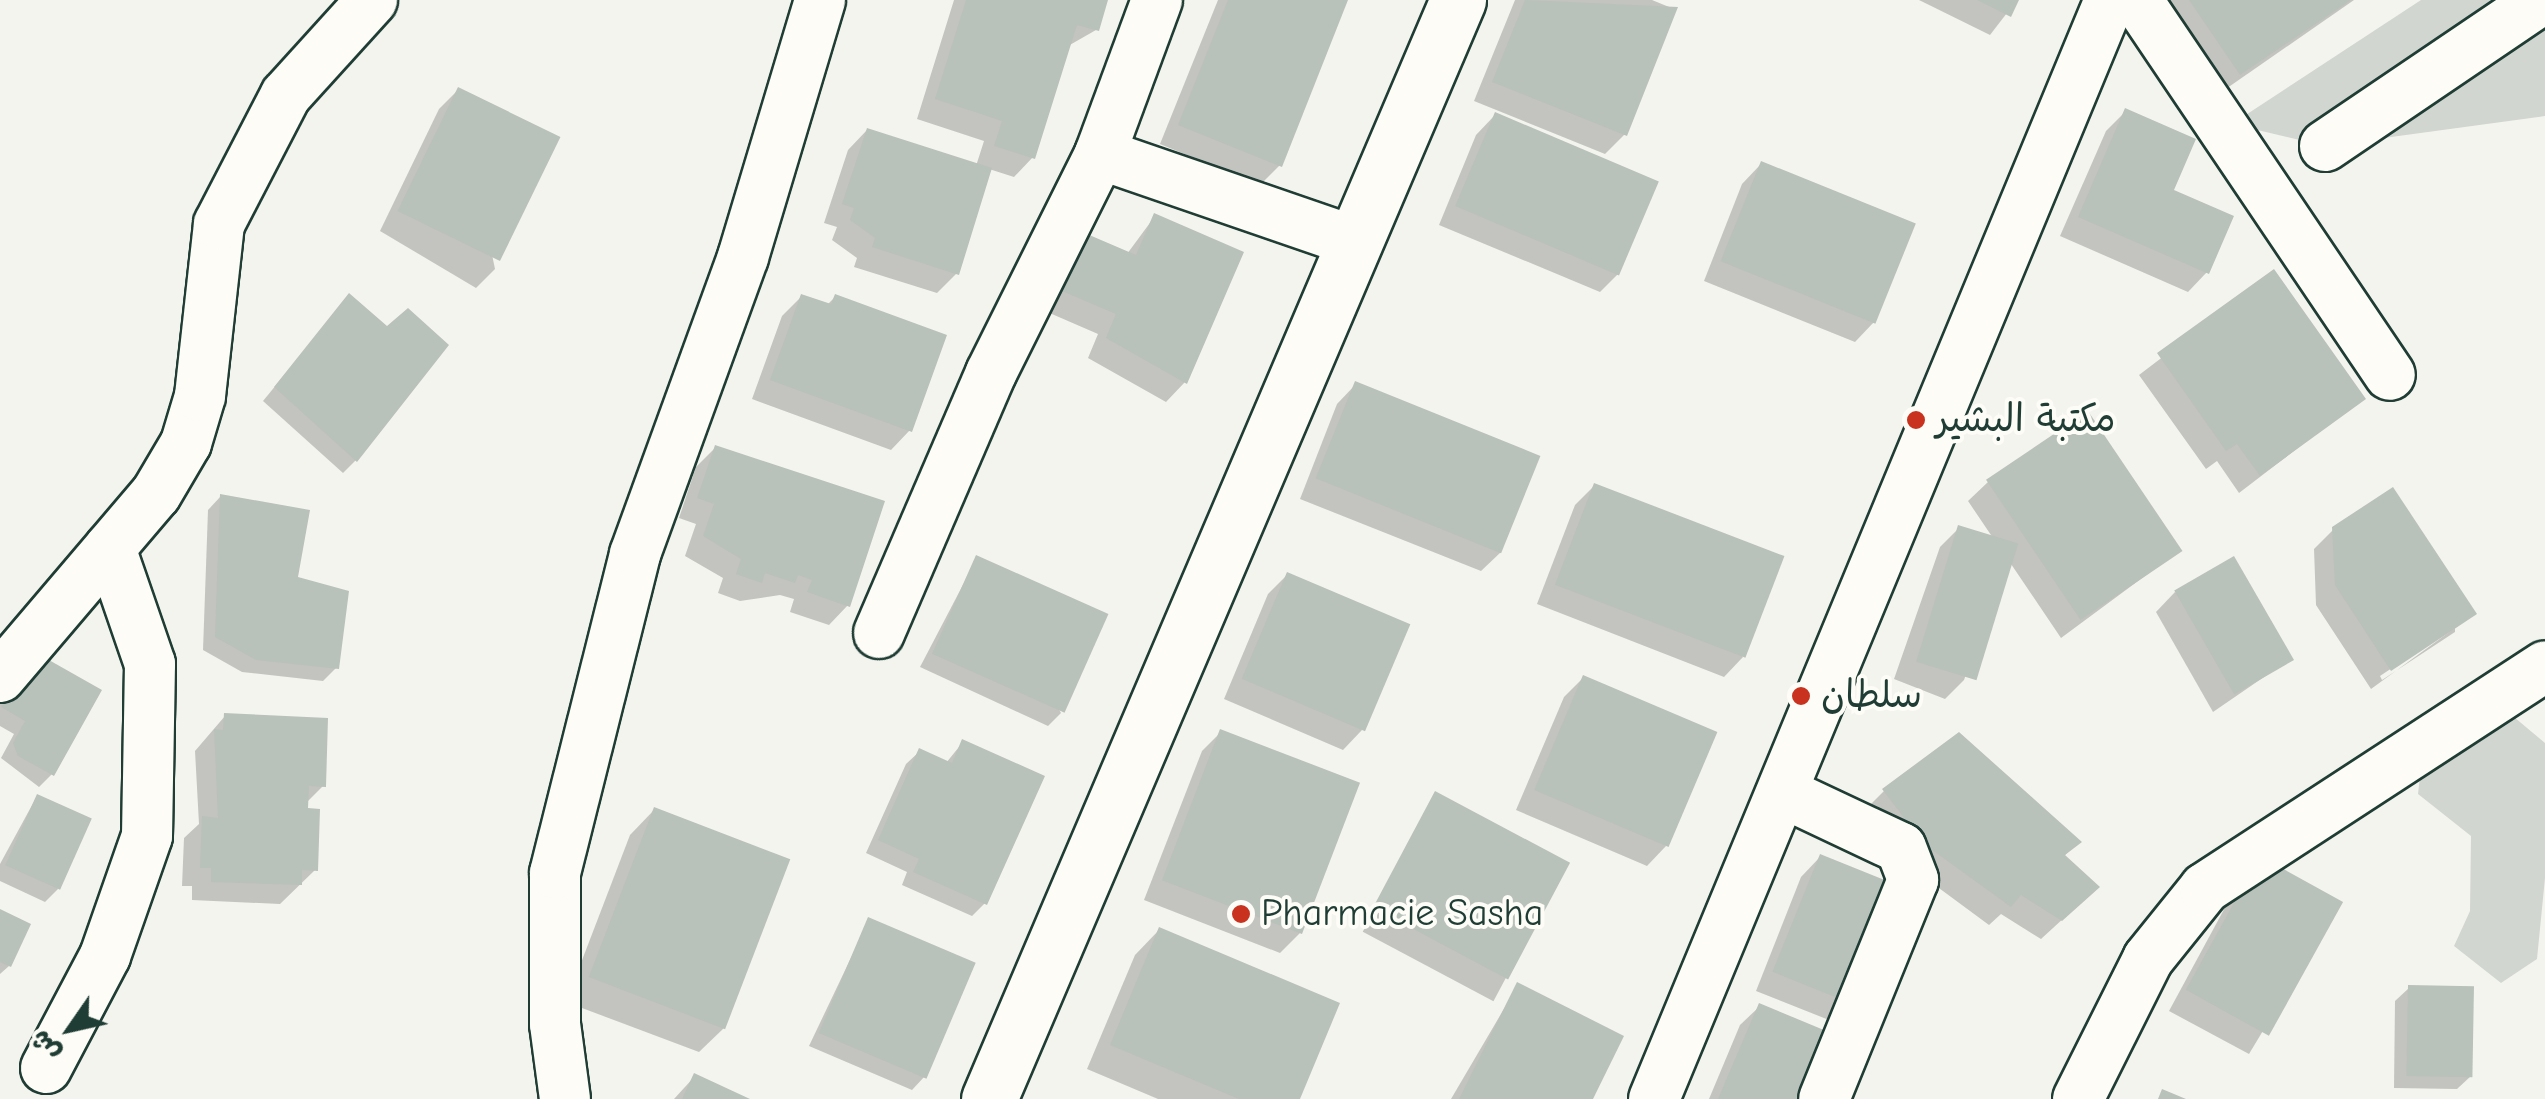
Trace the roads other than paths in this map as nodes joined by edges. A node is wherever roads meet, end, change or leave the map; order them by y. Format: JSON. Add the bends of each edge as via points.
{"nodes":[{"id":1,"x":372,"y":0,"type":"edge"},
{"id":2,"x":820,"y":0,"type":"edge"},
{"id":3,"x":1157,"y":0,"type":"edge"},
{"id":4,"x":1458,"y":0,"type":"edge"},
{"id":5,"x":2110,"y":0,"type":"edge"},
{"id":6,"x":2138,"y":0,"type":"edge"},
{"id":7,"x":2541,"y":0,"type":"edge"},
{"id":8,"x":2325,"y":146,"type":"dead end"},
{"id":9,"x":1100,"y":154,"type":"junction"},
{"id":10,"x":1353,"y":241,"type":"junction"},
{"id":11,"x":2390,"y":375,"type":"dead end"},
{"id":12,"x":110,"y":548,"type":"junction"},
{"id":13,"x":880,"y":634,"type":"dead end"},
{"id":14,"x":2545,"y":666,"type":"edge"},
{"id":15,"x":0,"y":676,"type":"edge"},
{"id":16,"x":1784,"y":793,"type":"junction"},
{"id":17,"x":46,"y":1068,"type":"dead end"},
{"id":18,"x":1657,"y":1098,"type":"edge"},
{"id":19,"x":565,"y":1099,"type":"edge"},
{"id":20,"x":990,"y":1099,"type":"edge"},
{"id":21,"x":1824,"y":1099,"type":"edge"},
{"id":22,"x":2078,"y":1099,"type":"edge"}],
"edges":[{"from":1,"to":12,"type":"street","via":[[286,95],[220,224],[200,396],[186,443]]},
{"from":2,"to":19,"type":"street","via":[[743,257],[635,554],[555,873]]},
{"from":3,"to":9,"type":"street"},
{"from":4,"to":10,"type":"main road"},
{"from":5,"to":16,"type":"street"},
{"from":6,"to":11,"type":"street"},
{"from":7,"to":8,"type":"street"},
{"from":9,"to":10,"type":"street"},
{"from":9,"to":13,"type":"street","via":[[990,373]]},
{"from":10,"to":20,"type":"main road"},
{"from":12,"to":15,"type":"street"},
{"from":12,"to":17,"type":"street","via":[[150,664],[147,836],[104,956]]},
{"from":14,"to":22,"type":"street","via":[[2204,888],[2148,959]]},
{"from":16,"to":18,"type":"street"},
{"from":16,"to":21,"type":"street","via":[[1901,848],[1913,880]]}]}
